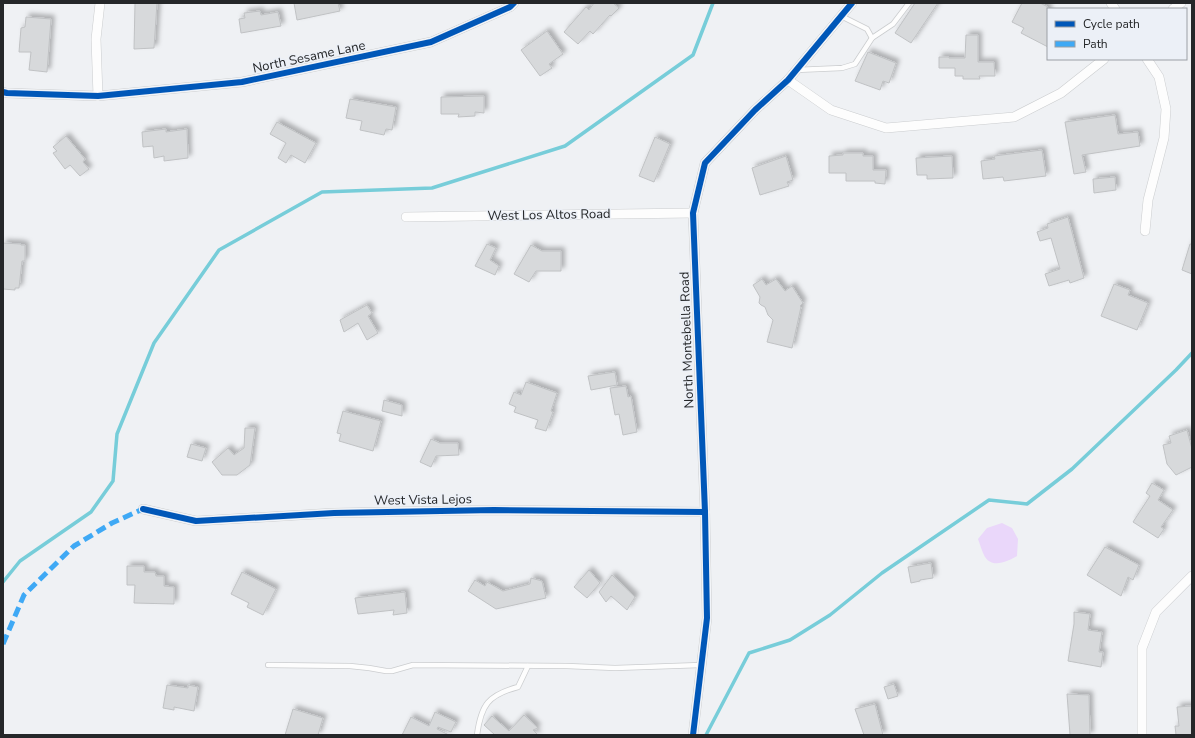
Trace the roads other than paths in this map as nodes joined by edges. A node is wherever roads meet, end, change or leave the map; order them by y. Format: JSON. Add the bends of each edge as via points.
{"nodes":[{"id":1,"x":100,"y":3,"type":"edge"},
{"id":2,"x":514,"y":3,"type":"edge"},
{"id":3,"x":852,"y":3,"type":"edge"},
{"id":4,"x":909,"y":3,"type":"edge"},
{"id":5,"x":841,"y":16,"type":"junction"},
{"id":6,"x":872,"y":38,"type":"junction"},
{"id":7,"x":1103,"y":60,"type":"edge"},
{"id":8,"x":1148,"y":60,"type":"edge"},
{"id":9,"x":796,"y":70,"type":"junction"},
{"id":10,"x":788,"y":80,"type":"junction"},
{"id":11,"x":3,"y":92,"type":"edge"},
{"id":12,"x":98,"y":96,"type":"junction"},
{"id":13,"x":693,"y":213,"type":"junction"},
{"id":14,"x":406,"y":217,"type":"dead end"},
{"id":15,"x":1146,"y":231,"type":"dead end"},
{"id":16,"x":144,"y":509,"type":"dead end"},
{"id":17,"x":705,"y":512,"type":"junction"},
{"id":18,"x":1192,"y":576,"type":"edge"},
{"id":19,"x":268,"y":665,"type":"dead end"},
{"id":20,"x":701,"y":665,"type":"junction"},
{"id":21,"x":528,"y":666,"type":"junction"},
{"id":22,"x":477,"y":735,"type":"edge"},
{"id":23,"x":693,"y":735,"type":"edge"},
{"id":24,"x":1142,"y":735,"type":"edge"}],
"edges":[{"from":1,"to":12,"type":"street","via":[[96,39]]},
{"from":2,"to":12,"type":"street","name":"North Sesame Lane","via":[[431,42],[242,82]]},
{"from":3,"to":5,"type":"street","name":"North Montebella Road"},
{"from":4,"to":6,"type":"lane","via":[[893,24]]},
{"from":5,"to":6,"type":"lane","via":[[867,29]]},
{"from":5,"to":9,"type":"street","name":"North Montebella Road"},
{"from":6,"to":9,"type":"lane","via":[[855,64],[842,68]]},
{"from":7,"to":10,"type":"street","via":[[1061,93],[1014,117],[886,128],[831,110]]},
{"from":8,"to":15,"type":"street","via":[[1159,77],[1166,109],[1164,138],[1148,200]]},
{"from":9,"to":10,"type":"street","name":"North Montebella Road"},
{"from":10,"to":13,"type":"street","name":"North Montebella Road","via":[[706,163]]},
{"from":11,"to":12,"type":"street","name":"North Sesame Lane"},
{"from":13,"to":14,"type":"street","name":"West Los Altos Road"},
{"from":13,"to":17,"type":"street","name":"North Montebella Road"},
{"from":16,"to":17,"type":"street","name":"West Vista Lejos","via":[[196,521],[334,513],[494,510]]},
{"from":17,"to":20,"type":"street","name":"North Montebella Road","via":[[707,618]]},
{"from":18,"to":24,"type":"street","via":[[1156,612],[1142,648]]},
{"from":19,"to":21,"type":"lane","via":[[350,666],[386,671],[413,665]]},
{"from":20,"to":21,"type":"lane","via":[[616,668]]},
{"from":20,"to":23,"type":"street","name":"North Montebella Road"},
{"from":21,"to":22,"type":"lane","via":[[518,687],[504,691],[488,701],[479,719]]}]}
